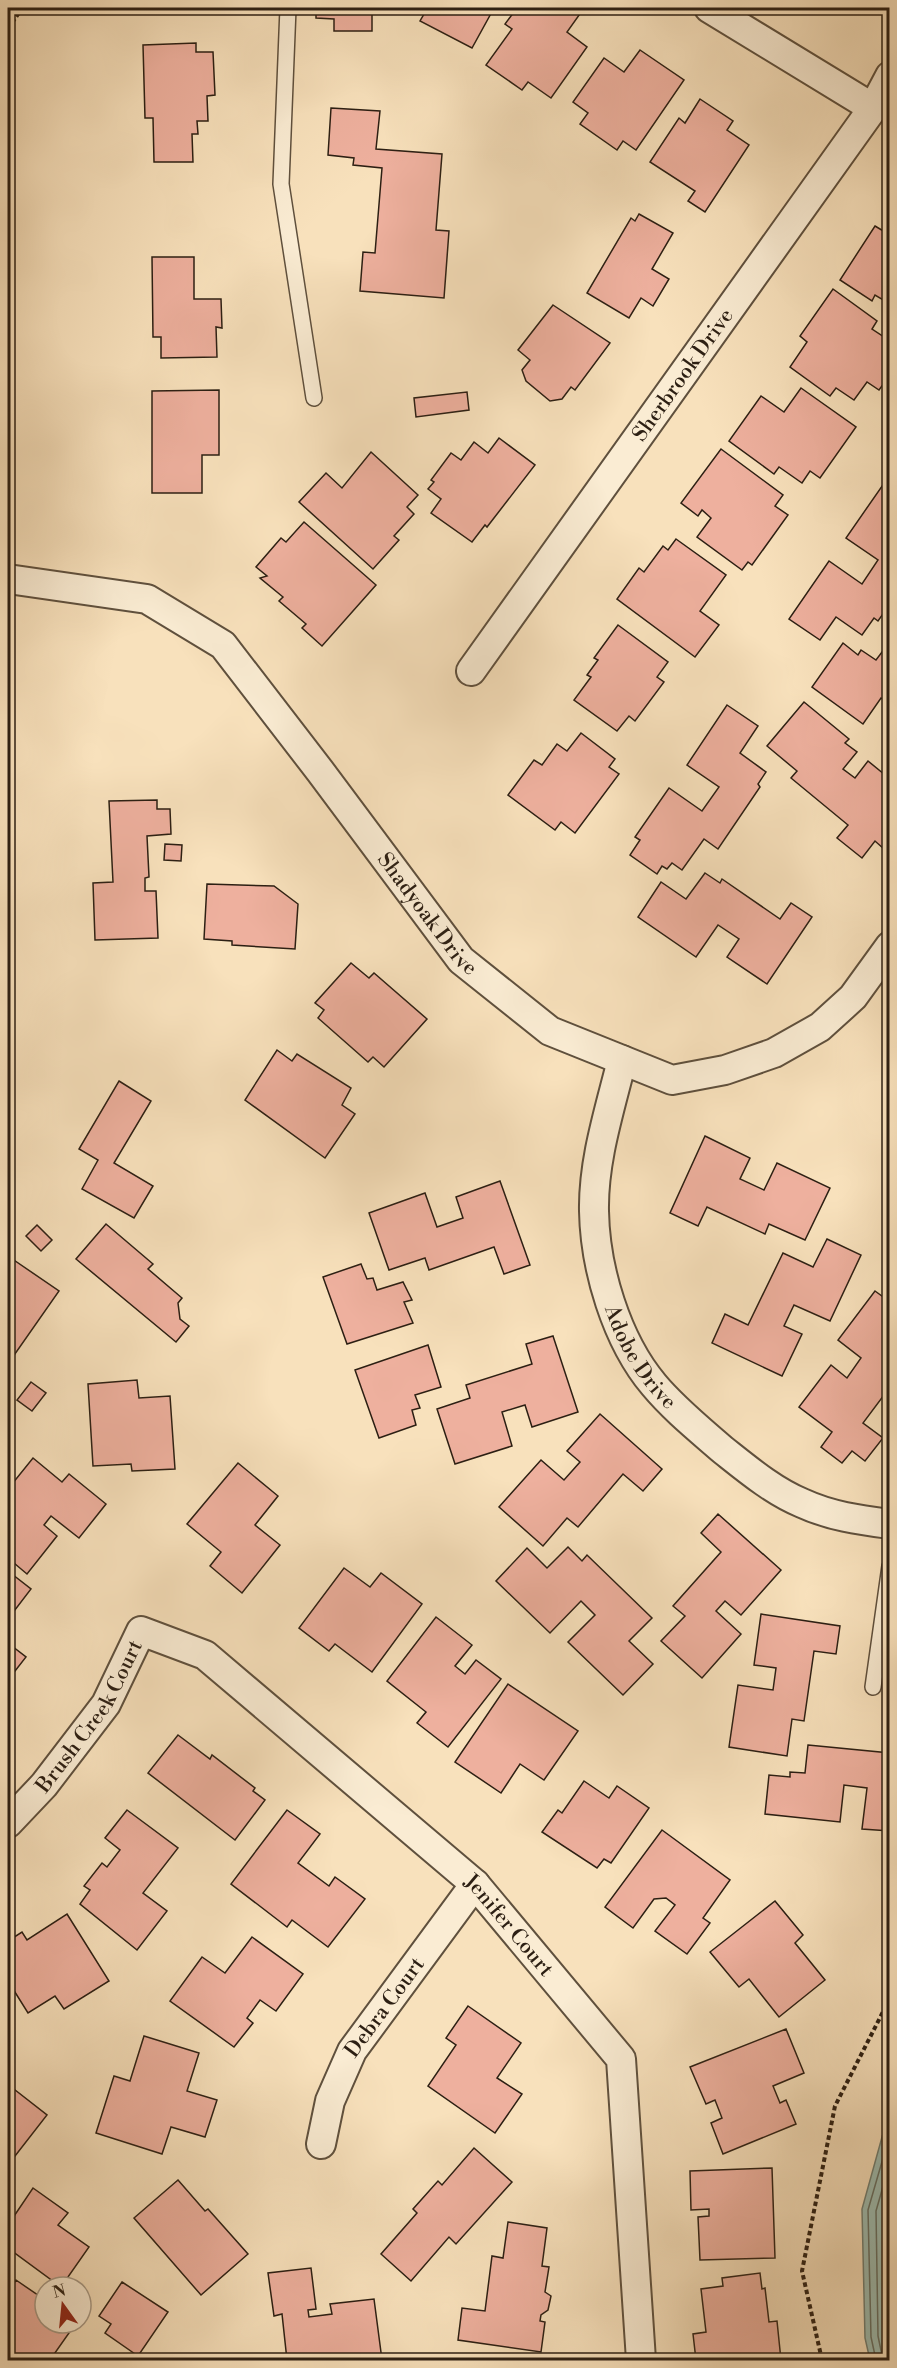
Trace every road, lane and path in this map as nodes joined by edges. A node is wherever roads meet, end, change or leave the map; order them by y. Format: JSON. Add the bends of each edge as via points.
{"nodes":[{"id":1,"x":22,"y":8,"type":"edge"},
{"id":2,"x":288,"y":8,"type":"edge"},
{"id":3,"x":709,"y":8,"type":"edge"},
{"id":4,"x":8,"y":29,"type":"edge"},
{"id":5,"x":890,"y":76,"type":"edge"},
{"id":6,"x":873,"y":108,"type":"junction"},
{"id":7,"x":314,"y":398,"type":"dead end"},
{"id":8,"x":8,"y":579,"type":"edge"},
{"id":9,"x":471,"y":671,"type":"dead end"},
{"id":10,"x":890,"y":946,"type":"edge"},
{"id":11,"x":622,"y":1060,"type":"junction"},
{"id":12,"x":890,"y":1524,"type":"edge"},
{"id":13,"x":890,"y":1566,"type":"edge"},
{"id":14,"x":141,"y":1631,"type":"joint"},
{"id":15,"x":873,"y":1687,"type":"dead end"},
{"id":16,"x":8,"y":1823,"type":"edge"},
{"id":17,"x":475,"y":1884,"type":"junction"},
{"id":18,"x":890,"y":1998,"type":"edge"},
{"id":19,"x":321,"y":2144,"type":"dead end"},
{"id":20,"x":641,"y":2361,"type":"edge"},
{"id":21,"x":822,"y":2361,"type":"edge"}],
"edges":[{"from":1,"to":4,"type":"path"},
{"from":2,"to":7,"type":"lane","via":[[282,184]]},
{"from":3,"to":6,"type":"street"},
{"from":5,"to":6,"type":"street","name":"Sherbrook Drive"},
{"from":6,"to":9,"type":"street","name":"Sherbrook Drive"},
{"from":8,"to":11,"type":"street","name":"Shadyoak Drive","via":[[147,599],[223,645],[461,960],[550,1031]]},
{"from":10,"to":11,"type":"street","name":"Shadyoak Drive","via":[[853,997],[820,1026],[774,1053],[725,1070],[672,1080]]},
{"from":11,"to":12,"type":"street","name":"Adobe Drive","via":[[598,1158],[594,1211],[599,1263],[613,1312],[631,1349],[652,1383],[683,1415],[755,1476],[801,1503],[845,1518]]},
{"from":13,"to":15,"type":"lane"},
{"from":14,"to":16,"type":"street","name":"Brush Creek Court","via":[[106,1704],[44,1785]]},
{"from":14,"to":17,"type":"street","name":"Jenifer Court","via":[[205,1655]]},
{"from":17,"to":19,"type":"street","name":"Debra Court","via":[[352,2051],[330,2101]]},
{"from":17,"to":20,"type":"street","name":"Jenifer Court","via":[[621,2059]]},
{"from":18,"to":21,"type":"path","via":[[835,2106],[802,2271]]}]}
